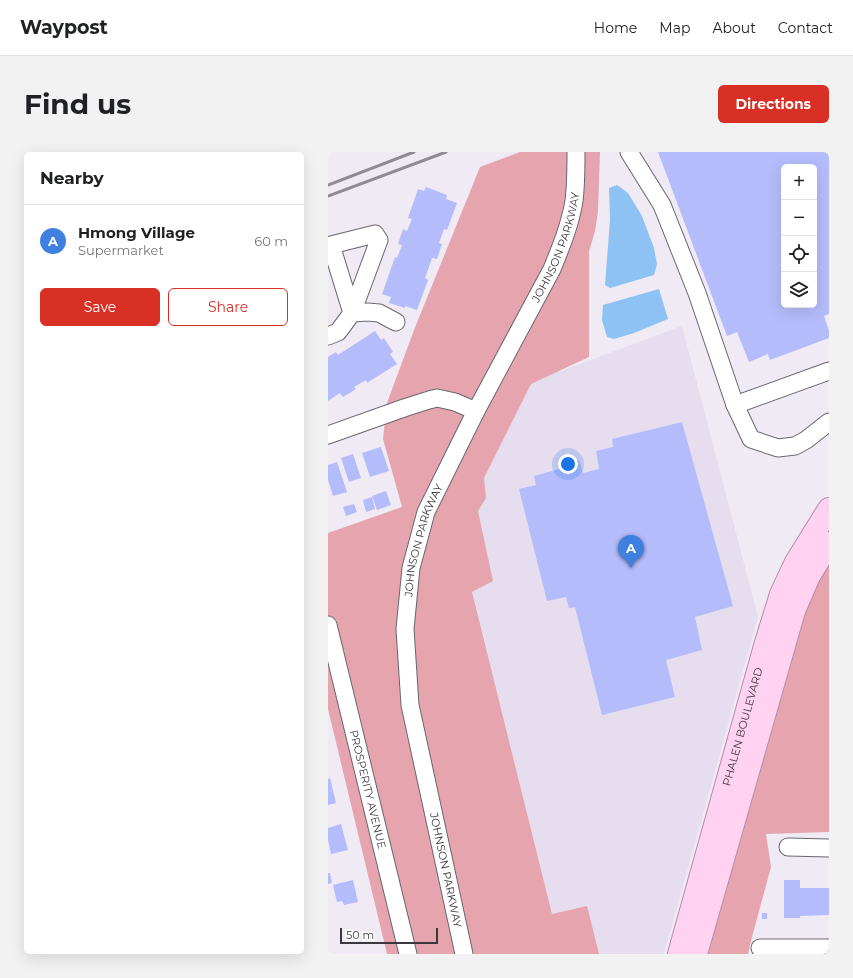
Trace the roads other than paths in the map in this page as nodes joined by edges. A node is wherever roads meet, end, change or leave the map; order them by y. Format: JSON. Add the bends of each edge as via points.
{"nodes":[{"id":1,"x":576,"y":152,"type":"edge"},
{"id":2,"x":629,"y":152,"type":"edge"},
{"id":3,"x":396,"y":322,"type":"dead end"},
{"id":4,"x":328,"y":336,"type":"edge"},
{"id":5,"x":829,"y":371,"type":"edge"},
{"id":6,"x":735,"y":405,"type":"junction"},
{"id":7,"x":476,"y":411,"type":"junction"},
{"id":8,"x":829,"y":422,"type":"edge"},
{"id":9,"x":328,"y":434,"type":"edge"},
{"id":10,"x":829,"y":510,"type":"edge"},
{"id":11,"x":829,"y":543,"type":"edge"},
{"id":12,"x":328,"y":625,"type":"edge"},
{"id":13,"x":788,"y":847,"type":"dead end"},
{"id":14,"x":829,"y":848,"type":"edge"},
{"id":15,"x":760,"y":948,"type":"dead end"},
{"id":16,"x":829,"y":948,"type":"edge"},
{"id":17,"x":805,"y":951,"type":"edge"},
{"id":18,"x":408,"y":954,"type":"edge"},
{"id":19,"x":464,"y":954,"type":"edge"},
{"id":20,"x":679,"y":954,"type":"edge"},
{"id":21,"x":696,"y":954,"type":"edge"}],
"edges":[{"from":1,"to":7,"type":"street","name":"JOHNSON PARKWAY","via":[[574,201],[562,247]]},
{"from":2,"to":6,"type":"street","via":[[662,205],[697,293]]},
{"from":3,"to":4,"type":"street","via":[[379,313],[352,313],[338,332]]},
{"from":5,"to":6,"type":"street"},
{"from":6,"to":8,"type":"street","via":[[751,439],[778,448],[795,446]]},
{"from":7,"to":9,"type":"street","via":[[455,402],[436,398]]},
{"from":7,"to":19,"type":"street","name":"JOHNSON PARKWAY","via":[[426,512],[411,568],[405,629],[410,706]]},
{"from":10,"to":20,"type":"main road","name":"PHALEN BOULEVARD","via":[[796,562],[781,594]]},
{"from":11,"to":21,"type":"main road","name":"PHALEN BOULEVARD","via":[[809,576],[794,611]]},
{"from":12,"to":18,"type":"street","name":"PROSPERITY AVENUE"},
{"from":13,"to":14,"type":"street"},
{"from":15,"to":17,"type":"street"},
{"from":16,"to":17,"type":"street"}]}
